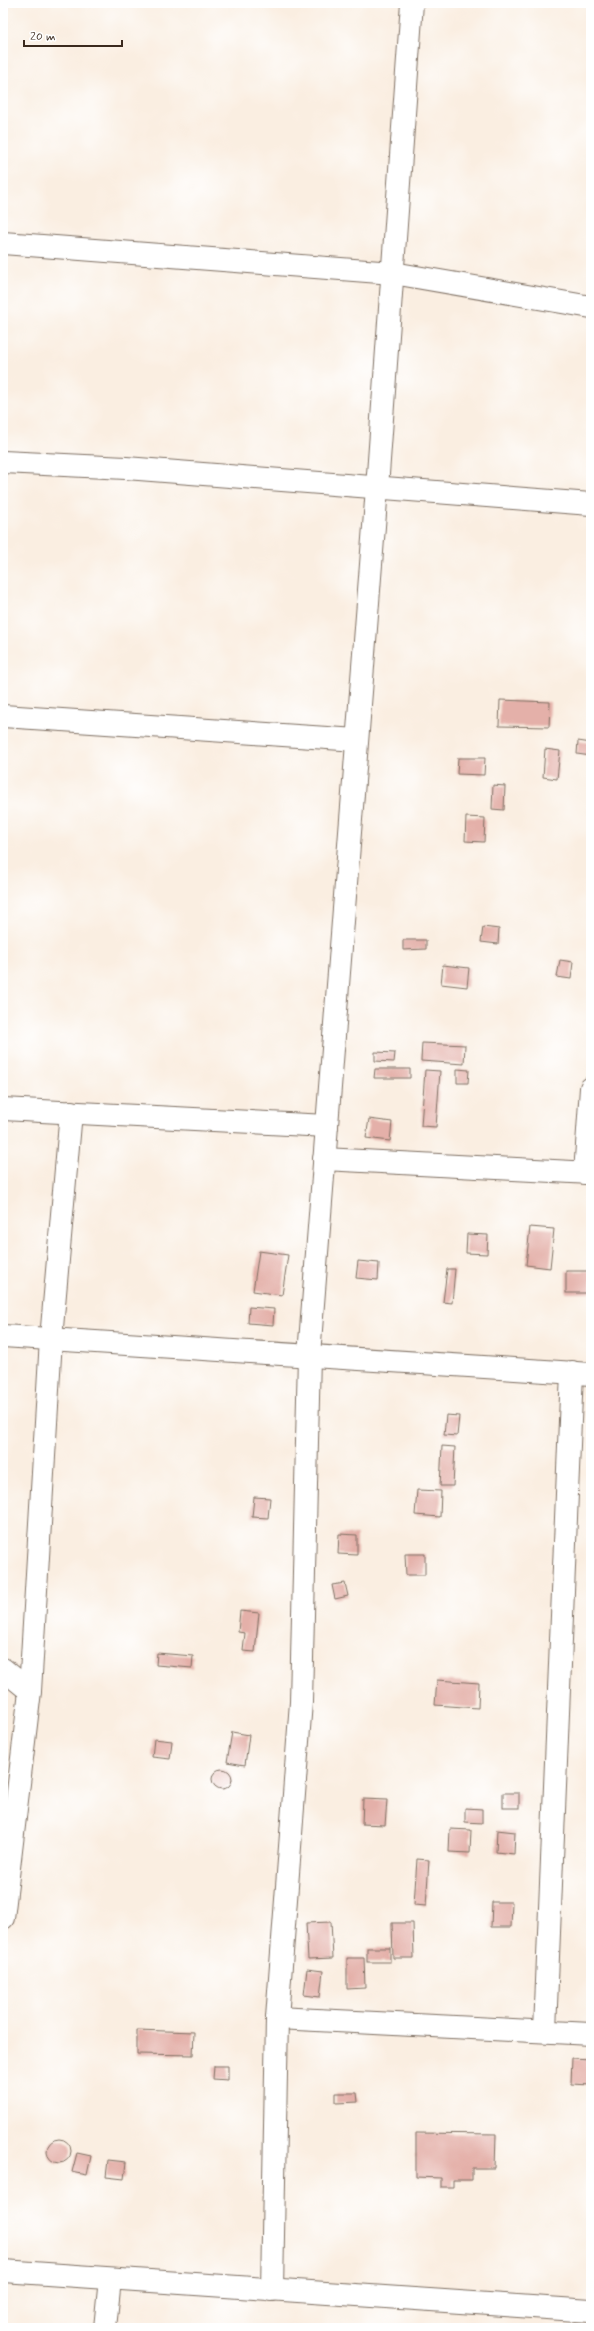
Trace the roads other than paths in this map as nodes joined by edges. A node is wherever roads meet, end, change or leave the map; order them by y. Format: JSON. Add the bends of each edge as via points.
{"nodes":[{"id":1,"x":412,"y":3,"type":"edge"},
{"id":2,"x":3,"y":243,"type":"edge"},
{"id":3,"x":393,"y":273,"type":"junction"},
{"id":4,"x":591,"y":307,"type":"edge"},
{"id":5,"x":3,"y":462,"type":"edge"},
{"id":6,"x":377,"y":488,"type":"junction"},
{"id":7,"x":591,"y":504,"type":"edge"},
{"id":8,"x":3,"y":716,"type":"edge"},
{"id":9,"x":357,"y":740,"type":"junction"},
{"id":10,"x":591,"y":1088,"type":"edge"},
{"id":11,"x":3,"y":1109,"type":"edge"},
{"id":12,"x":71,"y":1112,"type":"junction"},
{"id":13,"x":327,"y":1126,"type":"junction"},
{"id":14,"x":324,"y":1159,"type":"junction"},
{"id":15,"x":588,"y":1173,"type":"edge"},
{"id":16,"x":3,"y":1336,"type":"edge"},
{"id":17,"x":51,"y":1339,"type":"junction"},
{"id":18,"x":309,"y":1355,"type":"junction"},
{"id":19,"x":582,"y":1373,"type":"edge"},
{"id":20,"x":3,"y":1669,"type":"edge"},
{"id":21,"x":30,"y":1691,"type":"junction"},
{"id":22,"x":3,"y":1918,"type":"edge"},
{"id":23,"x":277,"y":2018,"type":"junction"},
{"id":24,"x":545,"y":2030,"type":"junction"},
{"id":25,"x":591,"y":2034,"type":"edge"},
{"id":26,"x":3,"y":2271,"type":"edge"},
{"id":27,"x":110,"y":2279,"type":"junction"},
{"id":28,"x":272,"y":2290,"type":"junction"},
{"id":29,"x":591,"y":2311,"type":"edge"},
{"id":30,"x":105,"y":2328,"type":"edge"}],
"edges":[{"from":1,"to":3,"type":"street"},
{"from":2,"to":3,"type":"street"},
{"from":3,"to":4,"type":"street"},
{"from":3,"to":6,"type":"street"},
{"from":5,"to":6,"type":"street","via":[[126,468]]},
{"from":6,"to":7,"type":"street"},
{"from":6,"to":9,"type":"street"},
{"from":8,"to":9,"type":"street"},
{"from":9,"to":13,"type":"street"},
{"from":10,"to":15,"type":"street"},
{"from":11,"to":12,"type":"street"},
{"from":12,"to":13,"type":"street"},
{"from":12,"to":17,"type":"street"},
{"from":13,"to":14,"type":"street"},
{"from":14,"to":15,"type":"street"},
{"from":14,"to":18,"type":"street"},
{"from":16,"to":17,"type":"street"},
{"from":17,"to":18,"type":"street"},
{"from":17,"to":21,"type":"street"},
{"from":18,"to":19,"type":"street"},
{"from":18,"to":23,"type":"street","via":[[302,1702]]},
{"from":19,"to":24,"type":"street"},
{"from":20,"to":21,"type":"street"},
{"from":21,"to":22,"type":"street"},
{"from":23,"to":24,"type":"street"},
{"from":23,"to":28,"type":"street"},
{"from":24,"to":25,"type":"street"},
{"from":26,"to":27,"type":"street"},
{"from":27,"to":28,"type":"street"},
{"from":27,"to":30,"type":"street"},
{"from":28,"to":29,"type":"street"}]}
